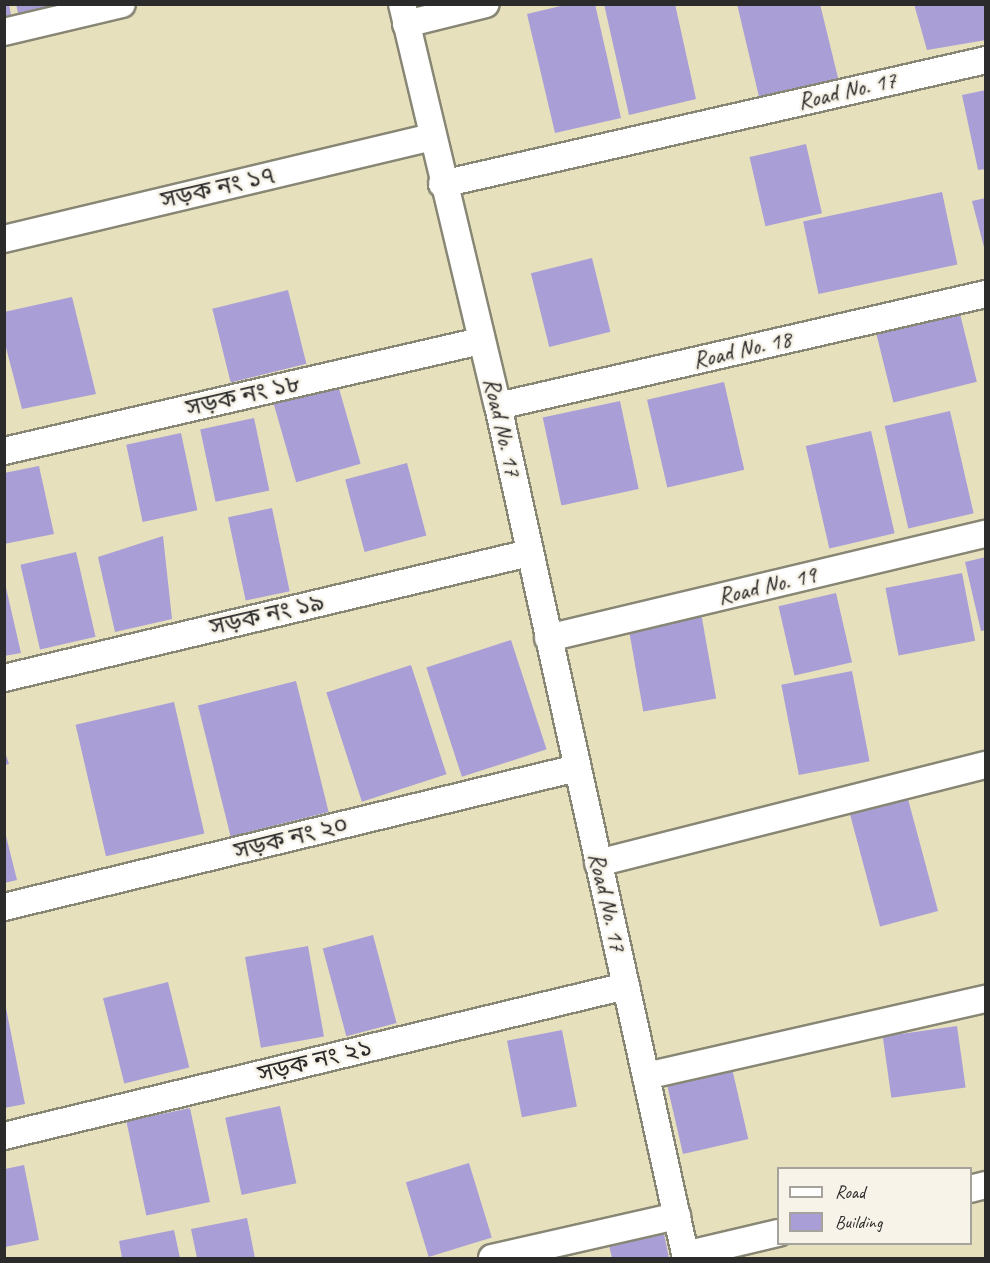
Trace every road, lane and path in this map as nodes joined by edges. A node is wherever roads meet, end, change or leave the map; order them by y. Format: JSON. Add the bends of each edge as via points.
{"nodes":[{"id":1,"x":122,"y":4,"type":"edge"},
{"id":2,"x":486,"y":4,"type":"edge"},
{"id":3,"x":404,"y":14,"type":"edge"},
{"id":4,"x":4,"y":32,"type":"edge"},
{"id":5,"x":986,"y":60,"type":"edge"},
{"id":6,"x":432,"y":137,"type":"junction"},
{"id":7,"x":442,"y":184,"type":"junction"},
{"id":8,"x":4,"y":239,"type":"edge"},
{"id":9,"x":986,"y":294,"type":"edge"},
{"id":10,"x":481,"y":342,"type":"junction"},
{"id":11,"x":498,"y":406,"type":"junction"},
{"id":12,"x":4,"y":451,"type":"edge"},
{"id":13,"x":986,"y":534,"type":"edge"},
{"id":14,"x":529,"y":553,"type":"junction"},
{"id":15,"x":548,"y":638,"type":"junction"},
{"id":16,"x":4,"y":678,"type":"edge"},
{"id":17,"x":986,"y":765,"type":"edge"},
{"id":18,"x":577,"y":768,"type":"junction"},
{"id":19,"x":598,"y":863,"type":"junction"},
{"id":20,"x":4,"y":907,"type":"edge"},
{"id":21,"x":626,"y":986,"type":"junction"},
{"id":22,"x":986,"y":999,"type":"edge"},
{"id":23,"x":646,"y":1076,"type":"junction"},
{"id":24,"x":4,"y":1136,"type":"edge"},
{"id":25,"x":677,"y":1216,"type":"junction"},
{"id":26,"x":777,"y":1233,"type":"edge"},
{"id":27,"x":686,"y":1257,"type":"edge"},
{"id":28,"x":492,"y":1258,"type":"edge"}],
"edges":[{"from":1,"to":4,"type":"street"},
{"from":2,"to":3,"type":"street"},
{"from":3,"to":6,"type":"street"},
{"from":5,"to":7,"type":"street","name":"Road No. 17"},
{"from":6,"to":7,"type":"street"},
{"from":6,"to":8,"type":"street","name":"সড়ক নং ১৭"},
{"from":7,"to":10,"type":"street","name":"Road No. 17"},
{"from":9,"to":11,"type":"street","name":"Road No. 18"},
{"from":10,"to":11,"type":"street","name":"Road No. 17"},
{"from":10,"to":12,"type":"street","name":"সড়ক নং ১৮"},
{"from":11,"to":14,"type":"street","name":"Road No. 17"},
{"from":13,"to":15,"type":"street","name":"Road No. 19"},
{"from":14,"to":15,"type":"street","name":"Road No. 17"},
{"from":14,"to":16,"type":"street","name":"সড়ক নং ১৯"},
{"from":15,"to":18,"type":"street","name":"Road No. 17"},
{"from":17,"to":19,"type":"street"},
{"from":18,"to":19,"type":"street","name":"Road No. 17"},
{"from":18,"to":20,"type":"street","name":"সড়ক নং ২০"},
{"from":19,"to":21,"type":"street","name":"Road No. 17"},
{"from":21,"to":23,"type":"street","name":"Road No. 17"},
{"from":21,"to":24,"type":"street","name":"সড়ক নং ২১"},
{"from":22,"to":23,"type":"street"},
{"from":23,"to":25,"type":"street","name":"Road No. 17"},
{"from":25,"to":27,"type":"street","name":"Road No. 17"},
{"from":25,"to":28,"type":"street"},
{"from":26,"to":27,"type":"street"}]}
